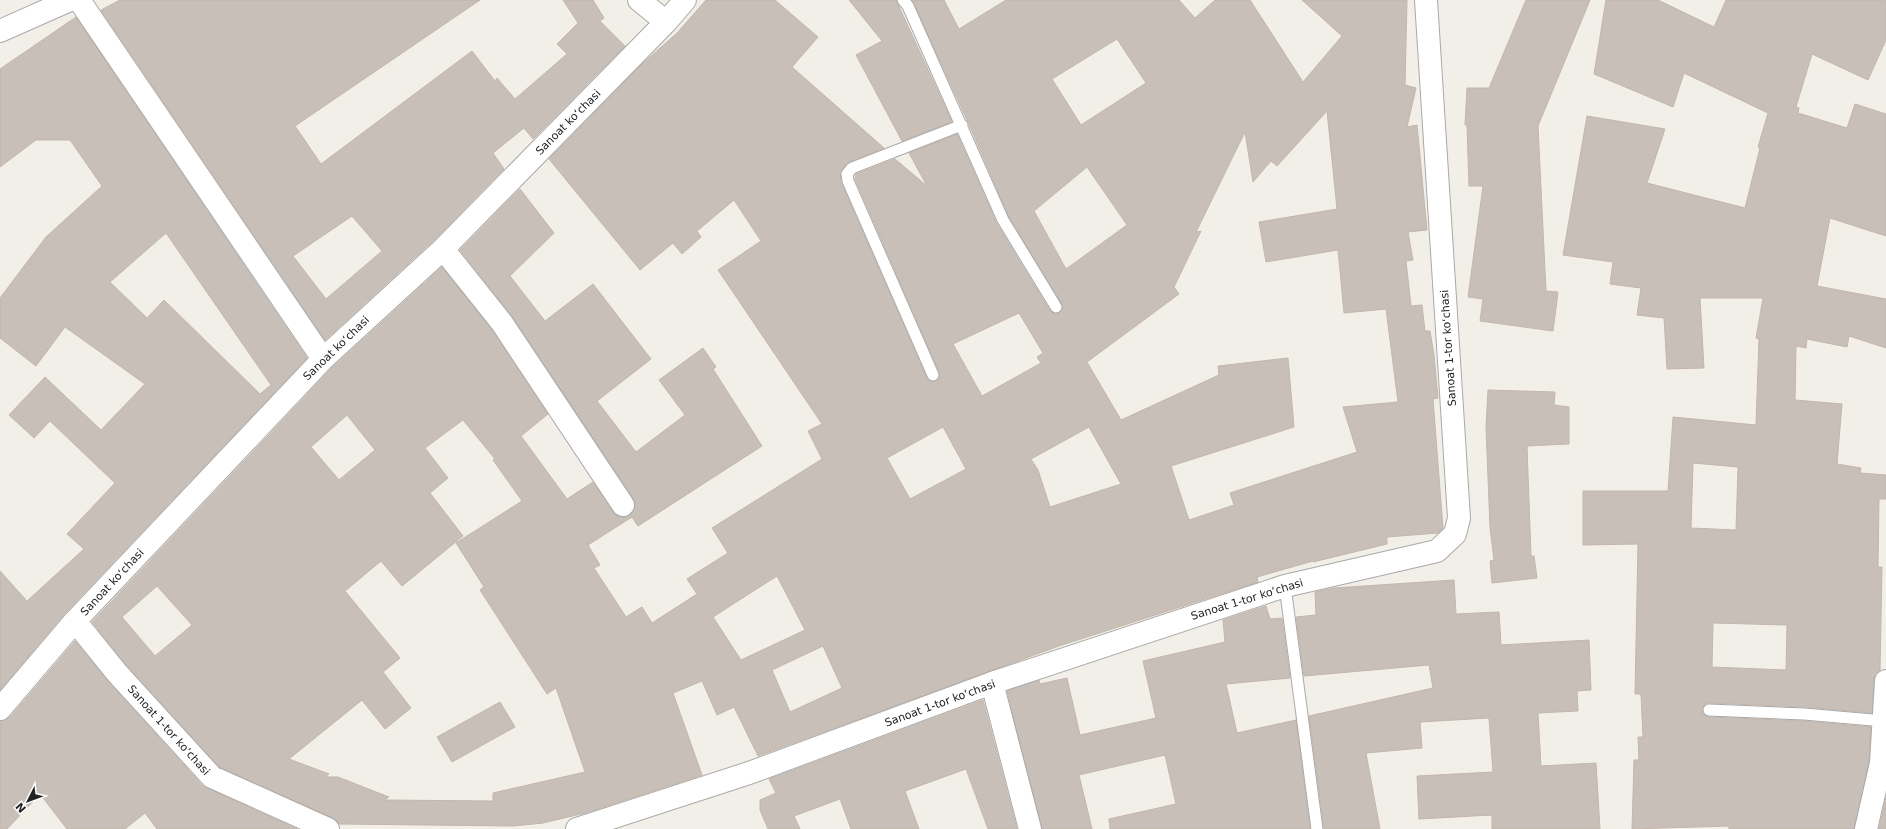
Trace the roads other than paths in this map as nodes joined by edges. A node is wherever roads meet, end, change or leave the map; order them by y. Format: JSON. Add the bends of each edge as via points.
{"nodes":[{"id":1,"x":70,"y":0,"type":"edge"},
{"id":2,"x":79,"y":0,"type":"edge"},
{"id":3,"x":639,"y":0,"type":"edge"},
{"id":4,"x":685,"y":0,"type":"edge"},
{"id":5,"x":903,"y":0,"type":"edge"},
{"id":6,"x":1426,"y":0,"type":"edge"},
{"id":7,"x":666,"y":22,"type":"junction"},
{"id":8,"x":0,"y":31,"type":"edge"},
{"id":9,"x":962,"y":125,"type":"junction"},
{"id":10,"x":443,"y":249,"type":"junction"},
{"id":11,"x":1056,"y":307,"type":"dead end"},
{"id":12,"x":323,"y":359,"type":"junction"},
{"id":13,"x":933,"y":375,"type":"dead end"},
{"id":14,"x":623,"y":505,"type":"dead end"},
{"id":15,"x":1285,"y":586,"type":"junction"},
{"id":16,"x":75,"y":621,"type":"junction"},
{"id":17,"x":1886,"y":681,"type":"edge"},
{"id":18,"x":992,"y":683,"type":"junction"},
{"id":19,"x":0,"y":709,"type":"edge"},
{"id":20,"x":1709,"y":710,"type":"dead end"},
{"id":21,"x":1884,"y":721,"type":"junction"},
{"id":22,"x":328,"y":829,"type":"edge"},
{"id":23,"x":577,"y":829,"type":"edge"},
{"id":24,"x":1030,"y":829,"type":"edge"},
{"id":25,"x":1318,"y":829,"type":"edge"},
{"id":26,"x":1866,"y":829,"type":"edge"}],
"edges":[{"from":1,"to":8,"type":"street"},
{"from":2,"to":12,"type":"street"},
{"from":3,"to":7,"type":"street"},
{"from":4,"to":7,"type":"street","name":"Sanoat koʻchasi"},
{"from":5,"to":9,"type":"lane"},
{"from":6,"to":15,"type":"street","name":"Sanoat 1-tor ko‘chasi","via":[[1459,518],[1456,534],[1437,551]]},
{"from":7,"to":10,"type":"street","name":"Sanoat koʻchasi"},
{"from":9,"to":11,"type":"lane","via":[[1003,220]]},
{"from":9,"to":13,"type":"lane","via":[[852,168],[847,174]]},
{"from":10,"to":12,"type":"street","name":"Sanoat koʻchasi"},
{"from":10,"to":14,"type":"street","via":[[502,323]]},
{"from":12,"to":16,"type":"street","name":"Sanoat koʻchasi"},
{"from":15,"to":18,"type":"street","name":"Sanoat 1-tor ko‘chasi"},
{"from":15,"to":25,"type":"lane"},
{"from":16,"to":19,"type":"street","name":"Sanoat koʻchasi"},
{"from":16,"to":22,"type":"street","name":"Sanoat 1-tor ko‘chasi","via":[[117,673],[212,777]]},
{"from":17,"to":21,"type":"street"},
{"from":18,"to":23,"type":"street","name":"Sanoat 1-tor ko‘chasi","via":[[750,773]]},
{"from":18,"to":24,"type":"street"},
{"from":20,"to":21,"type":"lane"},
{"from":21,"to":26,"type":"street","via":[[1881,763]]}]}
